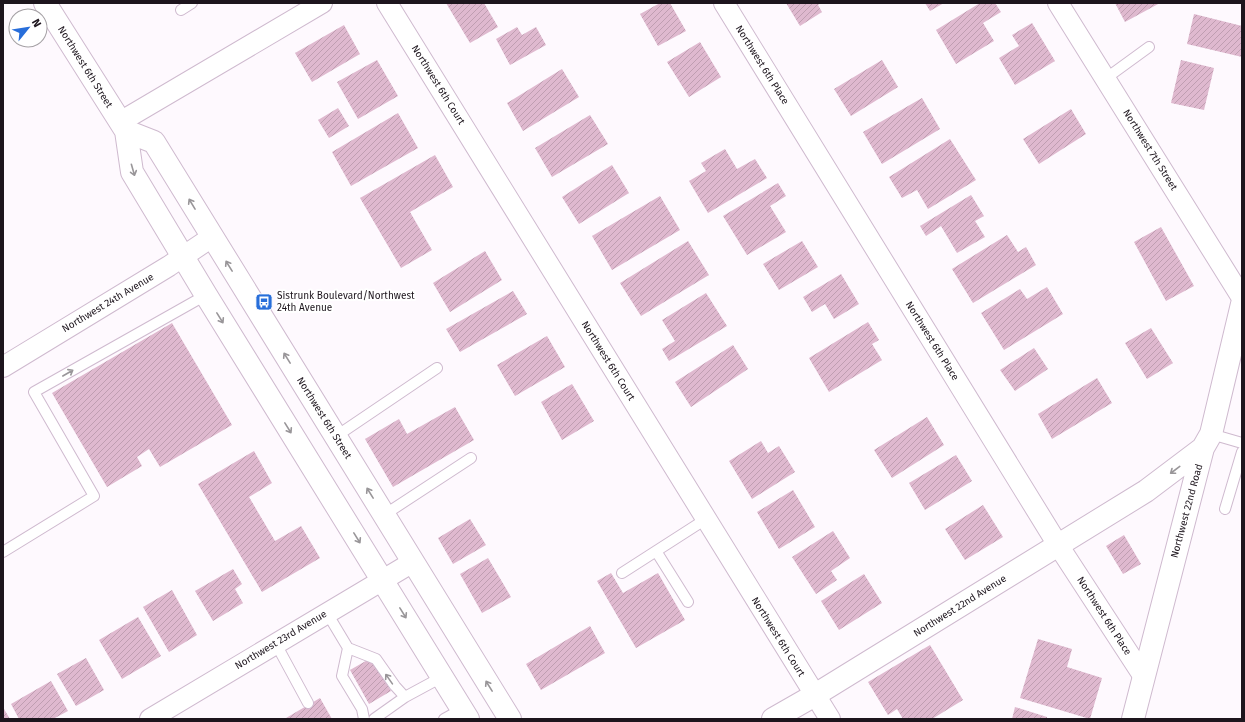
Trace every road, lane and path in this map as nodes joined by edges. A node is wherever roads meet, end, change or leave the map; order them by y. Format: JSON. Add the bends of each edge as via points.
{"nodes":[{"id":1,"x":45,"y":3,"type":"edge"},
{"id":2,"x":192,"y":3,"type":"edge"},
{"id":3,"x":387,"y":3,"type":"edge"},
{"id":4,"x":724,"y":3,"type":"edge"},
{"id":5,"x":1058,"y":3,"type":"edge"},
{"id":6,"x":317,"y":4,"type":"edge"},
{"id":7,"x":181,"y":10,"type":"dead end"},
{"id":8,"x":1149,"y":47,"type":"dead end"},
{"id":9,"x":1105,"y":79,"type":"junction"},
{"id":10,"x":123,"y":127,"type":"junction"},
{"id":11,"x":212,"y":237,"type":"junction"},
{"id":12,"x":183,"y":256,"type":"junction"},
{"id":13,"x":206,"y":295,"type":"junction"},
{"id":14,"x":1242,"y":298,"type":"edge"},
{"id":15,"x":1242,"y":304,"type":"edge"},
{"id":16,"x":3,"y":367,"type":"edge"},
{"id":17,"x":437,"y":368,"type":"dead end"},
{"id":18,"x":336,"y":437,"type":"junction"},
{"id":19,"x":1207,"y":441,"type":"junction"},
{"id":20,"x":1242,"y":443,"type":"edge"},
{"id":21,"x":1242,"y":452,"type":"edge"},
{"id":22,"x":471,"y":458,"type":"dead end"},
{"id":23,"x":1146,"y":491,"type":"junction"},
{"id":24,"x":1191,"y":494,"type":"junction"},
{"id":25,"x":1225,"y":509,"type":"dead end"},
{"id":26,"x":384,"y":515,"type":"junction"},
{"id":27,"x":706,"y":519,"type":"junction"},
{"id":28,"x":1058,"y":545,"type":"junction"},
{"id":29,"x":656,"y":551,"type":"junction"},
{"id":30,"x":3,"y":552,"type":"edge"},
{"id":31,"x":412,"y":562,"type":"junction"},
{"id":32,"x":622,"y":573,"type":"dead end"},
{"id":33,"x":383,"y":580,"type":"junction"},
{"id":34,"x":688,"y":602,"type":"dead end"},
{"id":35,"x":327,"y":613,"type":"junction"},
{"id":36,"x":276,"y":644,"type":"junction"},
{"id":37,"x":348,"y":648,"type":"junction"},
{"id":38,"x":442,"y":677,"type":"junction"},
{"id":39,"x":1144,"y":677,"type":"junction"},
{"id":40,"x":815,"y":695,"type":"junction"},
{"id":41,"x":405,"y":697,"type":"junction"},
{"id":42,"x":308,"y":703,"type":"dead end"},
{"id":43,"x":458,"y":716,"type":"edge"},
{"id":44,"x":150,"y":719,"type":"edge"},
{"id":45,"x":364,"y":719,"type":"edge"},
{"id":46,"x":374,"y":719,"type":"edge"},
{"id":47,"x":510,"y":719,"type":"edge"},
{"id":48,"x":773,"y":719,"type":"edge"},
{"id":49,"x":830,"y":719,"type":"edge"},
{"id":50,"x":1133,"y":719,"type":"edge"}],
"edges":[{"from":1,"to":10,"type":"street","name":"Northwest 6th Street"},
{"from":2,"to":7,"type":"lane"},
{"from":3,"to":27,"type":"street","name":"Northwest 6th Court"},
{"from":4,"to":28,"type":"street","name":"Northwest 6th Place"},
{"from":5,"to":9,"type":"street","name":"Northwest 7th Street"},
{"from":6,"to":10,"type":"street"},
{"from":8,"to":9,"type":"lane"},
{"from":9,"to":14,"type":"street","name":"Northwest 7th Street"},
{"from":11,"to":10,"type":"street","name":"Northwest 6th Street","one_way":true,"via":[[154,142]]},
{"from":10,"to":12,"type":"street","name":"Northwest 6th Street","one_way":true,"via":[[132,172]]},
{"from":11,"to":12,"type":"street","name":"Northwest 24th Avenue"},
{"from":18,"to":11,"type":"street","name":"Northwest 6th Street","one_way":true},
{"from":12,"to":13,"type":"street","name":"Northwest 6th Street"},
{"from":12,"to":16,"type":"street","name":"Northwest 24th Avenue"},
{"from":30,"to":13,"type":"lane","one_way":true,"via":[[94,496],[34,392]]},
{"from":13,"to":33,"type":"street","name":"Northwest 6th Street","one_way":true},
{"from":15,"to":19,"type":"street","name":"Northwest 22nd Road"},
{"from":17,"to":18,"type":"lane"},
{"from":26,"to":18,"type":"street","name":"Northwest 6th Street","one_way":true},
{"from":19,"to":20,"type":"lane"},
{"from":19,"to":23,"type":"street","name":"Northwest 22nd Avenue","one_way":true},
{"from":19,"to":24,"type":"street","name":"Northwest 22nd Road"},
{"from":21,"to":25,"type":"lane"},
{"from":22,"to":26,"type":"lane"},
{"from":23,"to":24,"type":"street"},
{"from":23,"to":28,"type":"street","name":"Northwest 22nd Avenue"},
{"from":24,"to":39,"type":"street","name":"Northwest 22nd Road"},
{"from":26,"to":31,"type":"street","name":"Northwest 6th Street"},
{"from":27,"to":29,"type":"lane"},
{"from":27,"to":40,"type":"street","name":"Northwest 6th Court"},
{"from":28,"to":39,"type":"street","name":"Northwest 6th Place"},
{"from":28,"to":40,"type":"street","name":"Northwest 22nd Avenue"},
{"from":29,"to":32,"type":"lane"},
{"from":29,"to":34,"type":"lane"},
{"from":31,"to":33,"type":"street","name":"Northwest 23rd Avenue"},
{"from":47,"to":31,"type":"street","name":"Northwest 6th Street","one_way":true},
{"from":33,"to":35,"type":"street","name":"Northwest 23rd Avenue"},
{"from":33,"to":38,"type":"street","name":"Northwest 6th Street","one_way":true},
{"from":35,"to":36,"type":"street","name":"Northwest 23rd Avenue"},
{"from":35,"to":37,"type":"lane"},
{"from":36,"to":42,"type":"lane"},
{"from":36,"to":44,"type":"street","name":"Northwest 23rd Avenue"},
{"from":41,"to":37,"type":"lane","one_way":true,"via":[[376,659]]},
{"from":37,"to":45,"type":"lane","via":[[342,676],[362,709]]},
{"from":38,"to":41,"type":"lane"},
{"from":38,"to":43,"type":"street","name":"Northwest 6th Street"},
{"from":39,"to":50,"type":"street","name":"Northwest 22nd Road"},
{"from":40,"to":48,"type":"street","name":"Northwest 22nd Avenue"},
{"from":40,"to":49,"type":"street","name":"Northwest 6th Court"},
{"from":41,"to":46,"type":"lane"}]}
